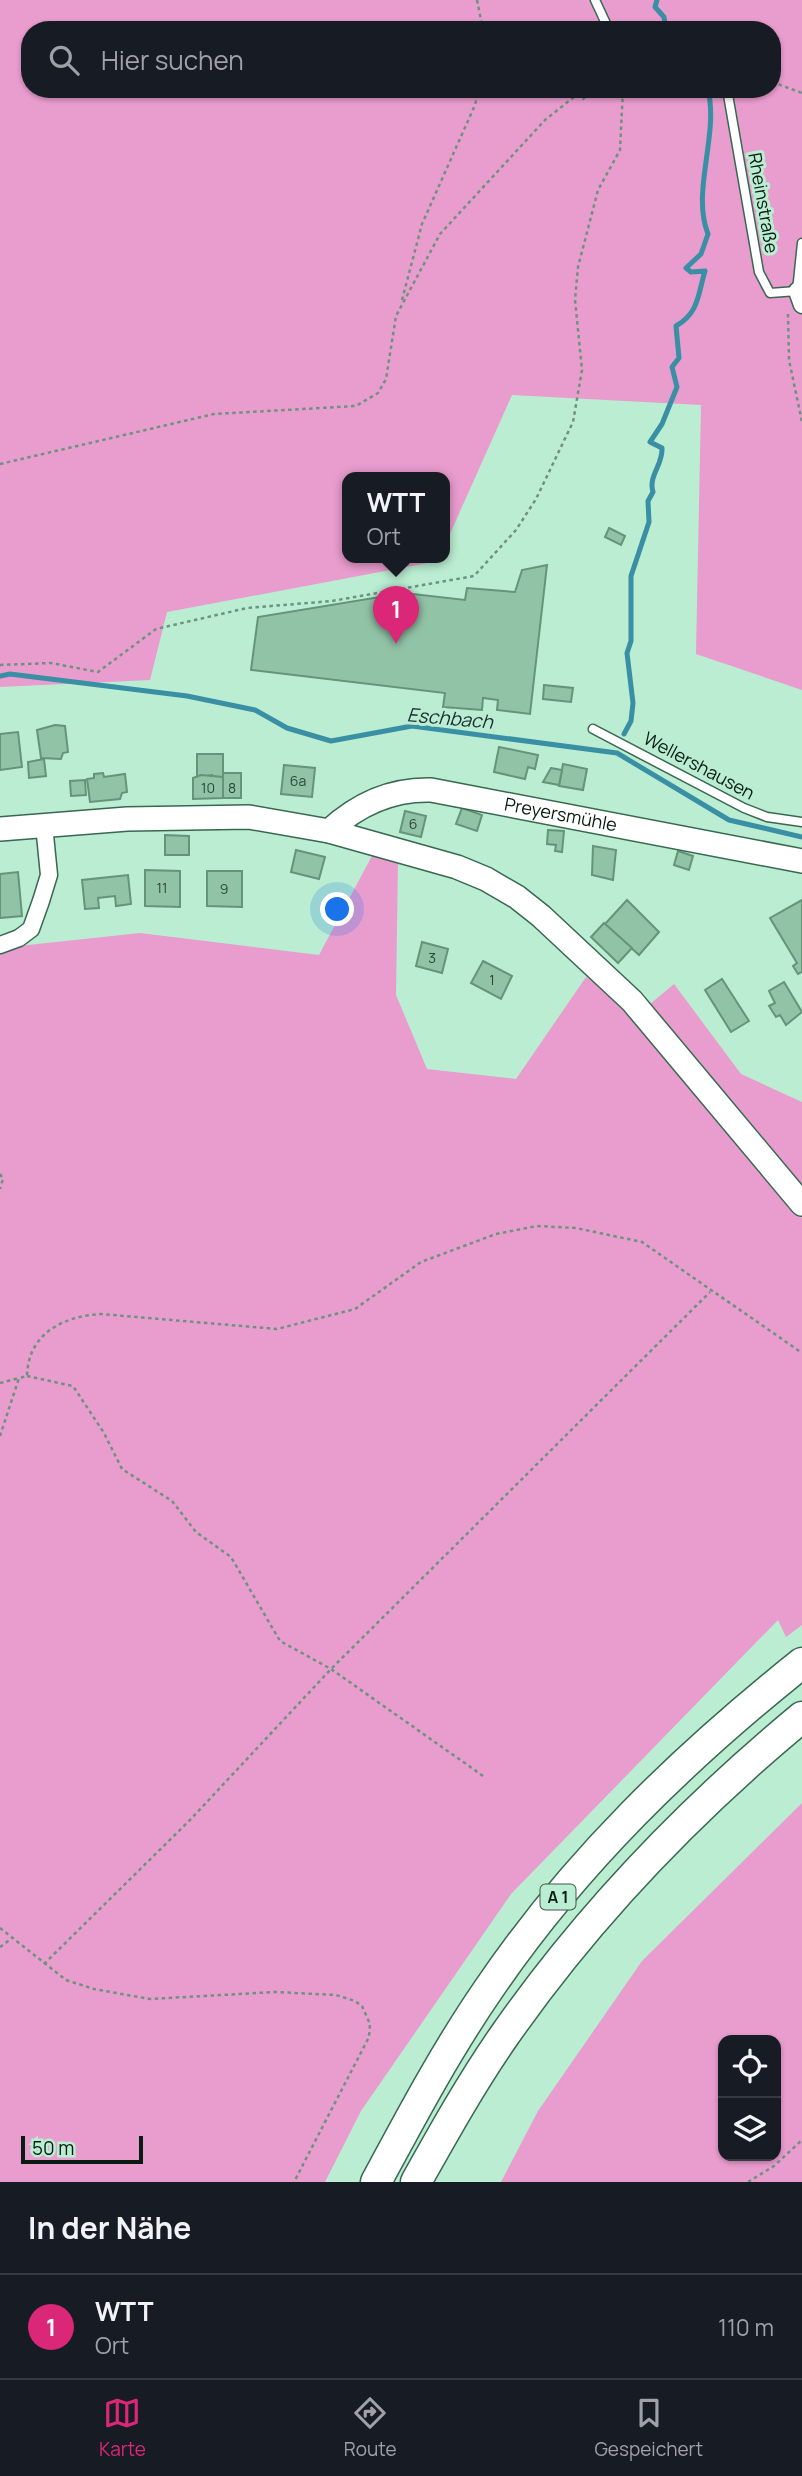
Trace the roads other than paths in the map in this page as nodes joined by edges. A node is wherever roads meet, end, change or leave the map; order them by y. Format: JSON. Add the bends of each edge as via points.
{"nodes":[{"id":1,"x":595,"y":0,"type":"edge"},
{"id":2,"x":605,"y":21,"type":"edge"},
{"id":3,"x":729,"y":98,"type":"edge"},
{"id":4,"x":802,"y":243,"type":"edge"},
{"id":5,"x":800,"y":295,"type":"edge"},
{"id":6,"x":593,"y":729,"type":"dead end"},
{"id":7,"x":802,"y":822,"type":"edge"},
{"id":8,"x":44,"y":825,"type":"junction"},
{"id":9,"x":0,"y":829,"type":"edge"},
{"id":10,"x":329,"y":831,"type":"junction"},
{"id":11,"x":802,"y":861,"type":"edge"},
{"id":12,"x":0,"y":945,"type":"edge"},
{"id":13,"x":802,"y":1204,"type":"edge"},
{"id":14,"x":802,"y":1663,"type":"edge"},
{"id":15,"x":802,"y":1717,"type":"edge"},
{"id":16,"x":376,"y":2182,"type":"edge"},
{"id":17,"x":416,"y":2182,"type":"edge"}],
"edges":[{"from":1,"to":2,"type":"lane"},
{"from":3,"to":5,"type":"lane","name":"Rheinstraße","via":[[759,272],[770,293]]},
{"from":4,"to":5,"type":"lane"},
{"from":6,"to":7,"type":"lane","name":"Wellershausen","via":[[744,808]]},
{"from":8,"to":9,"type":"main road"},
{"from":8,"to":10,"type":"main road","via":[[209,816],[249,817]]},
{"from":8,"to":12,"type":"street","via":[[49,875],[31,929]]},
{"from":10,"to":11,"type":"main road","name":"Preyersmühle","via":[[373,800],[431,790]]},
{"from":10,"to":13,"type":"main road","via":[[457,867],[517,897],[594,963],[657,1027]]},
{"from":14,"to":16,"type":"highway","number":"A 1","via":[[667,1778],[552,1904],[488,1990]]},
{"from":15,"to":17,"type":"highway","number":"A 1","via":[[700,1808],[560,1962],[504,2036]]}]}
